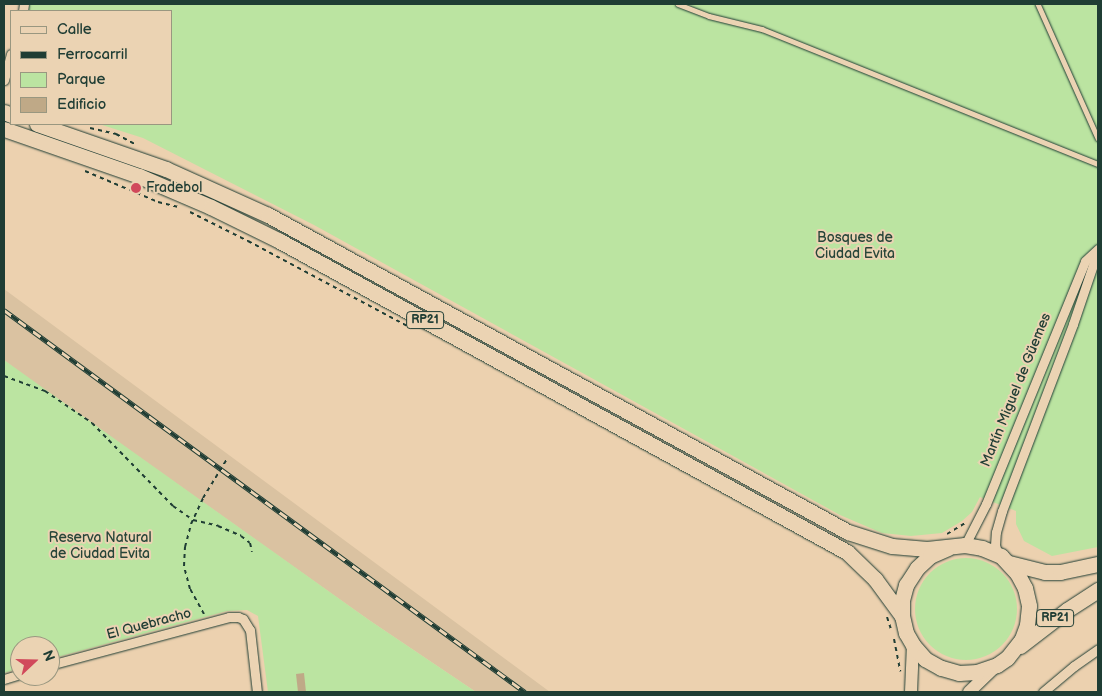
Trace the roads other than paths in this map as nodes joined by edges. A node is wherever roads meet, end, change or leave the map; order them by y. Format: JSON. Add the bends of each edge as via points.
{"nodes":[{"id":1,"x":678,"y":4,"type":"edge"},
{"id":2,"x":1038,"y":4,"type":"edge"},
{"id":3,"x":10,"y":58,"type":"edge"},
{"id":4,"x":4,"y":80,"type":"edge"},
{"id":5,"x":40,"y":125,"type":"edge"},
{"id":6,"x":4,"y":129,"type":"edge"},
{"id":7,"x":1098,"y":138,"type":"edge"},
{"id":8,"x":1098,"y":164,"type":"edge"},
{"id":9,"x":1098,"y":249,"type":"edge"},
{"id":10,"x":965,"y":546,"type":"junction"},
{"id":11,"x":948,"y":548,"type":"junction"},
{"id":12,"x":1004,"y":559,"type":"junction"},
{"id":13,"x":1098,"y":564,"type":"edge"},
{"id":14,"x":1098,"y":590,"type":"edge"},
{"id":15,"x":902,"y":616,"type":"junction"},
{"id":16,"x":913,"y":645,"type":"junction"},
{"id":17,"x":1098,"y":649,"type":"edge"},
{"id":18,"x":1015,"y":650,"type":"junction"},
{"id":19,"x":60,"y":662,"type":"edge"},
{"id":20,"x":997,"y":665,"type":"junction"},
{"id":21,"x":257,"y":692,"type":"edge"},
{"id":22,"x":911,"y":692,"type":"edge"},
{"id":23,"x":969,"y":692,"type":"edge"},
{"id":24,"x":1044,"y":692,"type":"edge"}],
"edges":[{"from":1,"to":8,"type":"lane","via":[[709,16],[762,29]]},
{"from":2,"to":7,"type":"lane"},
{"from":3,"to":4,"type":"street"},
{"from":5,"to":11,"type":"main road","number":"RP21","via":[[166,169],[253,208],[848,532],[892,546]]},
{"from":6,"to":15,"type":"main road","number":"RP21","via":[[139,176],[278,240],[847,552],[875,579]]},
{"from":9,"to":10,"type":"street","name":"Martín Miguel de Güemes","via":[[1084,261],[986,504]]},
{"from":9,"to":12,"type":"street","name":"Martín Miguel de Güemes","via":[[1002,511],[995,545]]},
{"from":10,"to":11,"type":"main road","number":"RP21"},
{"from":10,"to":12,"type":"main road","number":"RP21","via":[[982,548]]},
{"from":11,"to":15,"type":"main road","number":"RP21","via":[[930,556],[917,568],[906,585]]},
{"from":12,"to":13,"type":"main road","number":"RP21","via":[[1045,572],[1071,571]]},
{"from":12,"to":18,"type":"main road","number":"RP21","via":[[1025,588],[1029,606],[1027,625]]},
{"from":14,"to":18,"type":"main road","number":"RP21"},
{"from":15,"to":16,"type":"main road","number":"RP21"},
{"from":16,"to":20,"type":"main road","number":"RP21","via":[[925,659],[959,673],[977,672]]},
{"from":16,"to":22,"type":"main road"},
{"from":17,"to":24,"type":"street"},
{"from":18,"to":20,"type":"main road","number":"RP21"},
{"from":19,"to":21,"type":"street","name":"El Quebracho","via":[[229,617],[243,619],[250,630]]},
{"from":20,"to":23,"type":"main road"}]}
